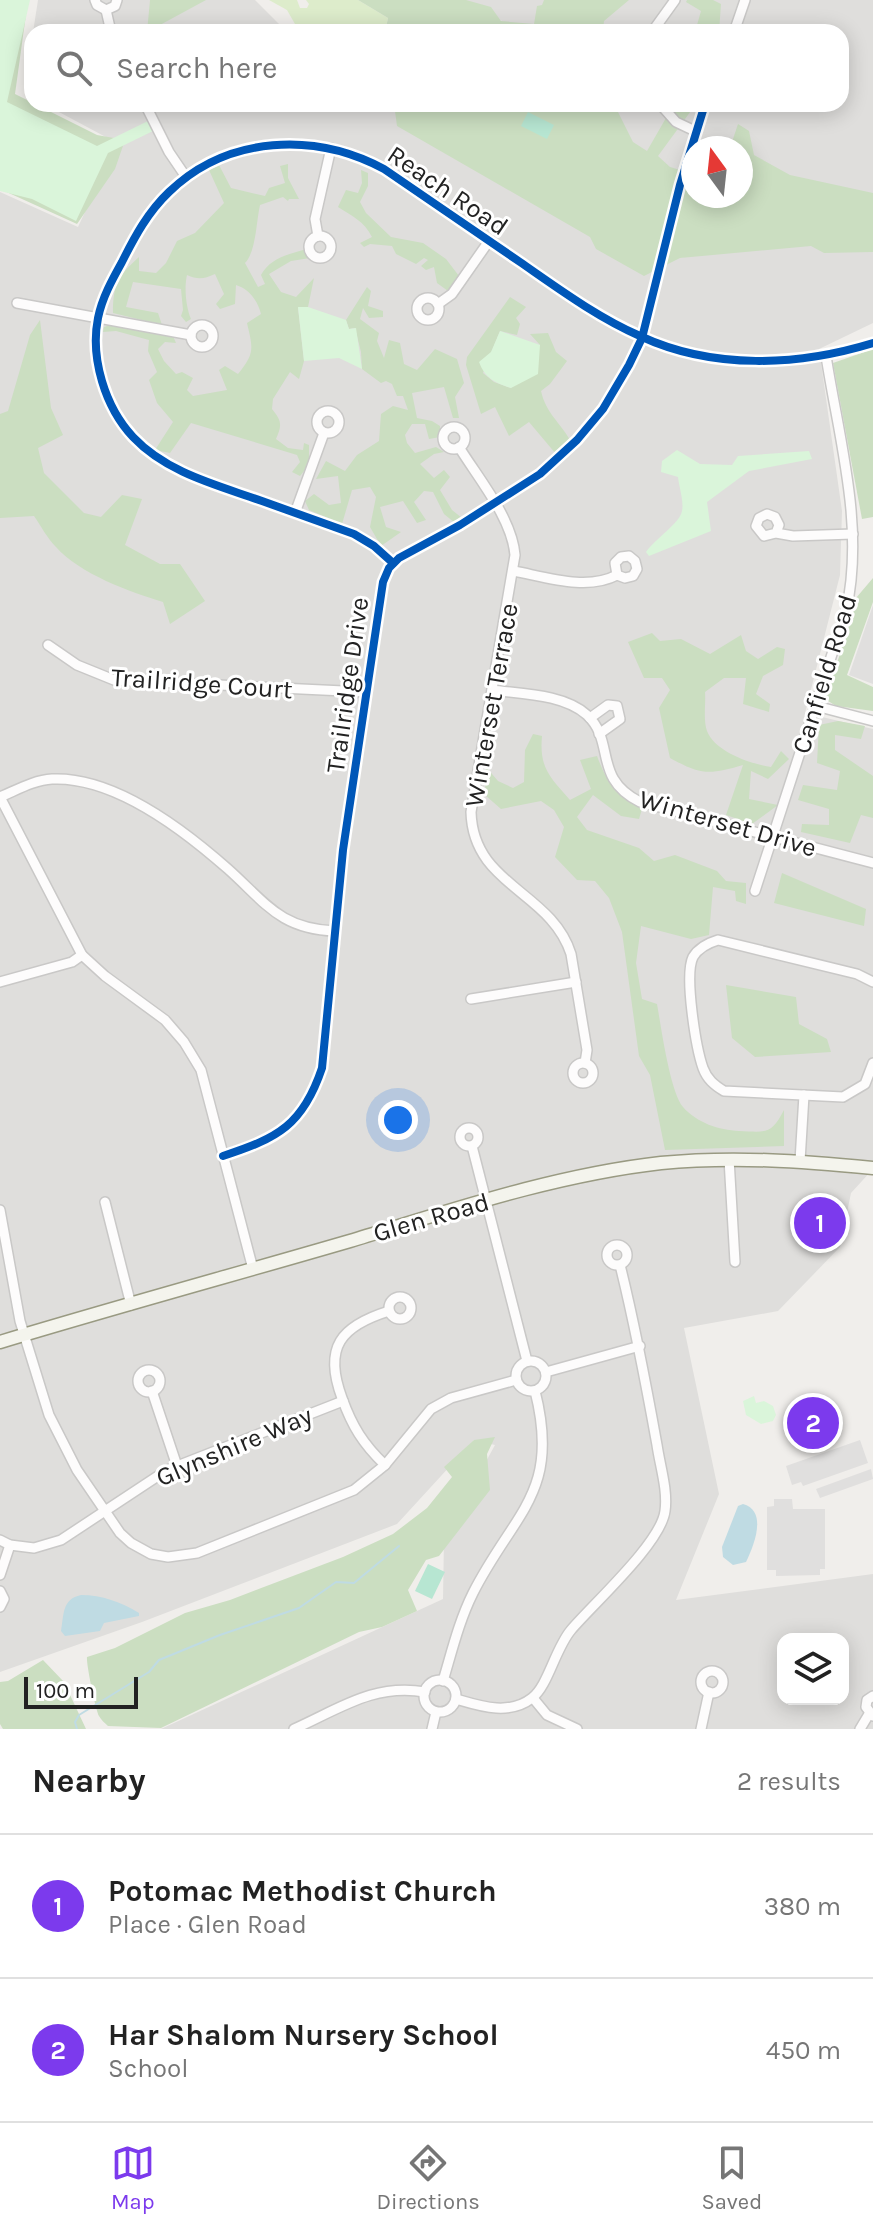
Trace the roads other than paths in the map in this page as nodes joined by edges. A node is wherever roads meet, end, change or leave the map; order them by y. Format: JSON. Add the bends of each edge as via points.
{"nodes":[{"id":1,"x":95,"y":0,"type":"edge"},
{"id":2,"x":117,"y":0,"type":"edge"},
{"id":3,"x":675,"y":0,"type":"edge"},
{"id":4,"x":745,"y":0,"type":"edge"},
{"id":5,"x":106,"y":10,"type":"junction"},
{"id":6,"x":109,"y":24,"type":"edge"},
{"id":7,"x":658,"y":24,"type":"edge"},
{"id":8,"x":737,"y":24,"type":"edge"},
{"id":9,"x":149,"y":112,"type":"edge"},
{"id":10,"x":666,"y":112,"type":"edge"},
{"id":11,"x":702,"y":112,"type":"edge"},
{"id":12,"x":695,"y":131,"type":"junction"},
{"id":13,"x":331,"y":148,"type":"junction"},
{"id":14,"x":186,"y":177,"type":"junction"},
{"id":15,"x":318,"y":236,"type":"dead end"},
{"id":16,"x":489,"y":241,"type":"junction"},
{"id":17,"x":17,"y":303,"type":"dead end"},
{"id":18,"x":438,"y":304,"type":"dead end"},
{"id":19,"x":98,"y":317,"type":"junction"},
{"id":20,"x":191,"y":335,"type":"dead end"},
{"id":21,"x":642,"y":338,"type":"junction"},
{"id":22,"x":873,"y":343,"type":"edge"},
{"id":23,"x":826,"y":356,"type":"junction"},
{"id":24,"x":324,"y":433,"type":"dead end"},
{"id":25,"x":459,"y":447,"type":"dead end"},
{"id":26,"x":494,"y":504,"type":"junction"},
{"id":27,"x":295,"y":513,"type":"junction"},
{"id":28,"x":776,"y":533,"type":"dead end"},
{"id":29,"x":853,"y":534,"type":"junction"},
{"id":30,"x":393,"y":563,"type":"junction"},
{"id":31,"x":514,"y":571,"type":"junction"},
{"id":32,"x":617,"y":575,"type":"dead end"},
{"id":33,"x":48,"y":645,"type":"dead end"},
{"id":34,"x":492,"y":690,"type":"junction"},
{"id":35,"x":365,"y":692,"type":"junction"},
{"id":36,"x":816,"y":706,"type":"junction"},
{"id":37,"x":590,"y":718,"type":"junction"},
{"id":38,"x":873,"y":721,"type":"edge"},
{"id":39,"x":599,"y":734,"type":"junction"},
{"id":40,"x":0,"y":797,"type":"edge"},
{"id":41,"x":772,"y":837,"type":"junction"},
{"id":42,"x":873,"y":863,"type":"edge"},
{"id":43,"x":755,"y":891,"type":"dead end"},
{"id":44,"x":335,"y":931,"type":"junction"},
{"id":45,"x":82,"y":955,"type":"junction"},
{"id":46,"x":0,"y":982,"type":"edge"},
{"id":47,"x":576,"y":982,"type":"junction"},
{"id":48,"x":873,"y":982,"type":"edge"},
{"id":49,"x":471,"y":999,"type":"dead end"},
{"id":50,"x":585,"y":1063,"type":"dead end"},
{"id":51,"x":873,"y":1063,"type":"edge"},
{"id":52,"x":804,"y":1095,"type":"junction"},
{"id":53,"x":472,"y":1146,"type":"dead end"},
{"id":54,"x":223,"y":1156,"type":"junction"},
{"id":55,"x":729,"y":1159,"type":"junction"},
{"id":56,"x":800,"y":1161,"type":"junction"},
{"id":57,"x":873,"y":1168,"type":"edge"},
{"id":58,"x":485,"y":1200,"type":"junction"},
{"id":59,"x":105,"y":1202,"type":"dead end"},
{"id":60,"x":0,"y":1210,"type":"edge"},
{"id":61,"x":735,"y":1262,"type":"dead end"},
{"id":62,"x":620,"y":1265,"type":"dead end"},
{"id":63,"x":253,"y":1269,"type":"junction"},
{"id":64,"x":131,"y":1305,"type":"junction"},
{"id":65,"x":389,"y":1311,"type":"dead end"},
{"id":66,"x":25,"y":1335,"type":"junction"},
{"id":67,"x":0,"y":1342,"type":"edge"},
{"id":68,"x":640,"y":1346,"type":"junction"},
{"id":69,"x":527,"y":1361,"type":"junction"},
{"id":70,"x":546,"y":1372,"type":"junction"},
{"id":71,"x":516,"y":1380,"type":"junction"},
{"id":72,"x":152,"y":1391,"type":"dead end"},
{"id":73,"x":535,"y":1391,"type":"junction"},
{"id":74,"x":343,"y":1401,"type":"junction"},
{"id":75,"x":385,"y":1465,"type":"junction"},
{"id":76,"x":177,"y":1466,"type":"junction"},
{"id":77,"x":104,"y":1511,"type":"junction"},
{"id":78,"x":5,"y":1543,"type":"edge"},
{"id":79,"x":0,"y":1575,"type":"edge"},
{"id":80,"x":0,"y":1591,"type":"edge"},
{"id":81,"x":0,"y":1607,"type":"edge"},
{"id":82,"x":443,"y":1681,"type":"junction"},
{"id":83,"x":425,"y":1692,"type":"junction"},
{"id":84,"x":709,"y":1692,"type":"dead end"},
{"id":85,"x":873,"y":1696,"type":"edge"},
{"id":86,"x":533,"y":1698,"type":"junction"},
{"id":87,"x":456,"y":1699,"type":"junction"},
{"id":88,"x":436,"y":1712,"type":"junction"},
{"id":89,"x":871,"y":1715,"type":"edge"},
{"id":90,"x":294,"y":1729,"type":"edge"},
{"id":91,"x":432,"y":1729,"type":"edge"},
{"id":92,"x":577,"y":1729,"type":"edge"},
{"id":93,"x":701,"y":1729,"type":"edge"},
{"id":94,"x":860,"y":1729,"type":"edge"}],
"edges":[{"from":1,"to":5,"type":"street"},
{"from":2,"to":5,"type":"street"},
{"from":3,"to":7,"type":"street"},
{"from":4,"to":8,"type":"street"},
{"from":5,"to":6,"type":"street"},
{"from":9,"to":14,"type":"street"},
{"from":10,"to":12,"type":"street"},
{"from":11,"to":12,"type":"street"},
{"from":12,"to":21,"type":"street"},
{"from":13,"to":14,"type":"street","name":"Reach Road","via":[[260,146]]},
{"from":13,"to":15,"type":"street","via":[[315,219]]},
{"from":13,"to":16,"type":"street","name":"Reach Road","via":[[384,169]]},
{"from":14,"to":19,"type":"street","name":"Reach Road","via":[[141,227]]},
{"from":16,"to":18,"type":"street","via":[[452,294]]},
{"from":16,"to":21,"type":"street","name":"Reach Road","via":[[580,304]]},
{"from":17,"to":19,"type":"street"},
{"from":19,"to":20,"type":"street"},
{"from":19,"to":27,"type":"street","name":"Reach Road","via":[[97,349],[105,389],[133,437],[169,465]]},
{"from":21,"to":23,"type":"street","name":"Reach Road","via":[[726,359]]},
{"from":21,"to":26,"type":"street","via":[[616,390],[583,434],[540,474]]},
{"from":22,"to":23,"type":"street","name":"Reach Road"},
{"from":23,"to":29,"type":"street","name":"Canfield Road"},
{"from":24,"to":27,"type":"street"},
{"from":25,"to":26,"type":"street","name":"Winterset Terrace"},
{"from":26,"to":30,"type":"street"},
{"from":26,"to":31,"type":"street","name":"Winterset Terrace","via":[[513,539]]},
{"from":27,"to":30,"type":"street","name":"Reach Road","via":[[365,539]]},
{"from":28,"to":29,"type":"street"},
{"from":29,"to":36,"type":"street","name":"Canfield Road","via":[[849,599]]},
{"from":30,"to":35,"type":"street","name":"Trailridge Drive","via":[[381,590]]},
{"from":31,"to":32,"type":"street","via":[[573,582]]},
{"from":31,"to":34,"type":"street","name":"Winterset Terrace"},
{"from":33,"to":35,"type":"street","name":"Trailridge Court","via":[[77,665],[114,680]]},
{"from":34,"to":37,"type":"street","via":[[566,703]]},
{"from":34,"to":47,"type":"street","name":"Winterset Terrace","via":[[471,828],[490,866],[561,929]]},
{"from":35,"to":44,"type":"street","name":"Trailridge Drive"},
{"from":36,"to":38,"type":"street"},
{"from":36,"to":41,"type":"street","name":"Canfield Road"},
{"from":37,"to":39,"type":"street","name":"Winterset Drive"},
{"from":37,"to":39,"type":"street","via":[[608,705],[617,706],[620,719]]},
{"from":39,"to":41,"type":"street","name":"Winterset Drive","via":[[609,773],[632,798]]},
{"from":40,"to":44,"type":"street","via":[[49,779],[99,787],[186,834],[284,920],[311,930]]},
{"from":40,"to":45,"type":"street"},
{"from":41,"to":42,"type":"street","name":"Winterset Drive"},
{"from":41,"to":43,"type":"street","name":"Canfield Road"},
{"from":44,"to":54,"type":"street","name":"Trailridge Drive","via":[[326,1046],[314,1091],[303,1111],[281,1131]]},
{"from":45,"to":46,"type":"street"},
{"from":45,"to":54,"type":"street","via":[[165,1020],[184,1042],[201,1070]]},
{"from":47,"to":49,"type":"street"},
{"from":47,"to":50,"type":"street","name":"Winterset Terrace"},
{"from":48,"to":52,"type":"street","via":[[726,941],[705,944],[692,959],[688,981],[701,1060],[710,1080],[734,1093]]},
{"from":51,"to":52,"type":"street","via":[[865,1084],[850,1095]]},
{"from":52,"to":56,"type":"street"},
{"from":53,"to":58,"type":"street"},
{"from":54,"to":63,"type":"street"},
{"from":55,"to":56,"type":"main road","name":"Glen Road"},
{"from":55,"to":58,"type":"main road","name":"Glen Road","via":[[599,1172]]},
{"from":55,"to":61,"type":"street"},
{"from":56,"to":57,"type":"main road","name":"Glen Road"},
{"from":58,"to":63,"type":"main road","name":"Glen Road"},
{"from":58,"to":69,"type":"street"},
{"from":59,"to":64,"type":"street"},
{"from":60,"to":66,"type":"street"},
{"from":62,"to":68,"type":"street"},
{"from":63,"to":64,"type":"main road","name":"Glen Road"},
{"from":64,"to":66,"type":"main road","name":"Glen Road"},
{"from":65,"to":74,"type":"street","via":[[353,1326],[338,1345],[334,1370]]},
{"from":66,"to":67,"type":"main road","name":"Glen Road"},
{"from":66,"to":77,"type":"street","via":[[49,1415]]},
{"from":68,"to":70,"type":"street"},
{"from":68,"to":86,"type":"street","via":[[665,1492],[664,1517],[651,1540],[562,1641]]},
{"from":69,"to":70,"type":"street","via":[[539,1363]]},
{"from":69,"to":71,"type":"street","via":[[517,1369]]},
{"from":70,"to":73,"type":"street","via":[[544,1384]]},
{"from":71,"to":73,"type":"street"},
{"from":71,"to":75,"type":"street","via":[[441,1402]]},
{"from":72,"to":76,"type":"street"},
{"from":73,"to":82,"type":"street","via":[[543,1430],[539,1477],[523,1515],[472,1594]]},
{"from":74,"to":75,"type":"street","via":[[361,1440]]},
{"from":74,"to":76,"type":"street","name":"Glynshire Way"},
{"from":75,"to":77,"type":"street","via":[[345,1494],[182,1556],[141,1549]]},
{"from":76,"to":77,"type":"street","name":"Glynshire Way"},
{"from":77,"to":78,"type":"street","name":"Glynshire Way","via":[[48,1545]]},
{"from":78,"to":79,"type":"street"},
{"from":80,"to":81,"type":"street"},
{"from":82,"to":83,"type":"street","via":[[432,1683]]},
{"from":82,"to":87,"type":"street","via":[[455,1690]]},
{"from":83,"to":88,"type":"street","via":[[428,1706]]},
{"from":83,"to":90,"type":"street","via":[[379,1691]]},
{"from":84,"to":93,"type":"street"},
{"from":85,"to":89,"type":"street","via":[[866,1704]]},
{"from":86,"to":87,"type":"street","via":[[497,1709]]},
{"from":86,"to":92,"type":"street","via":[[547,1715]]},
{"from":87,"to":88,"type":"street","via":[[451,1708]]},
{"from":88,"to":91,"type":"street"},
{"from":89,"to":94,"type":"street"}]}
